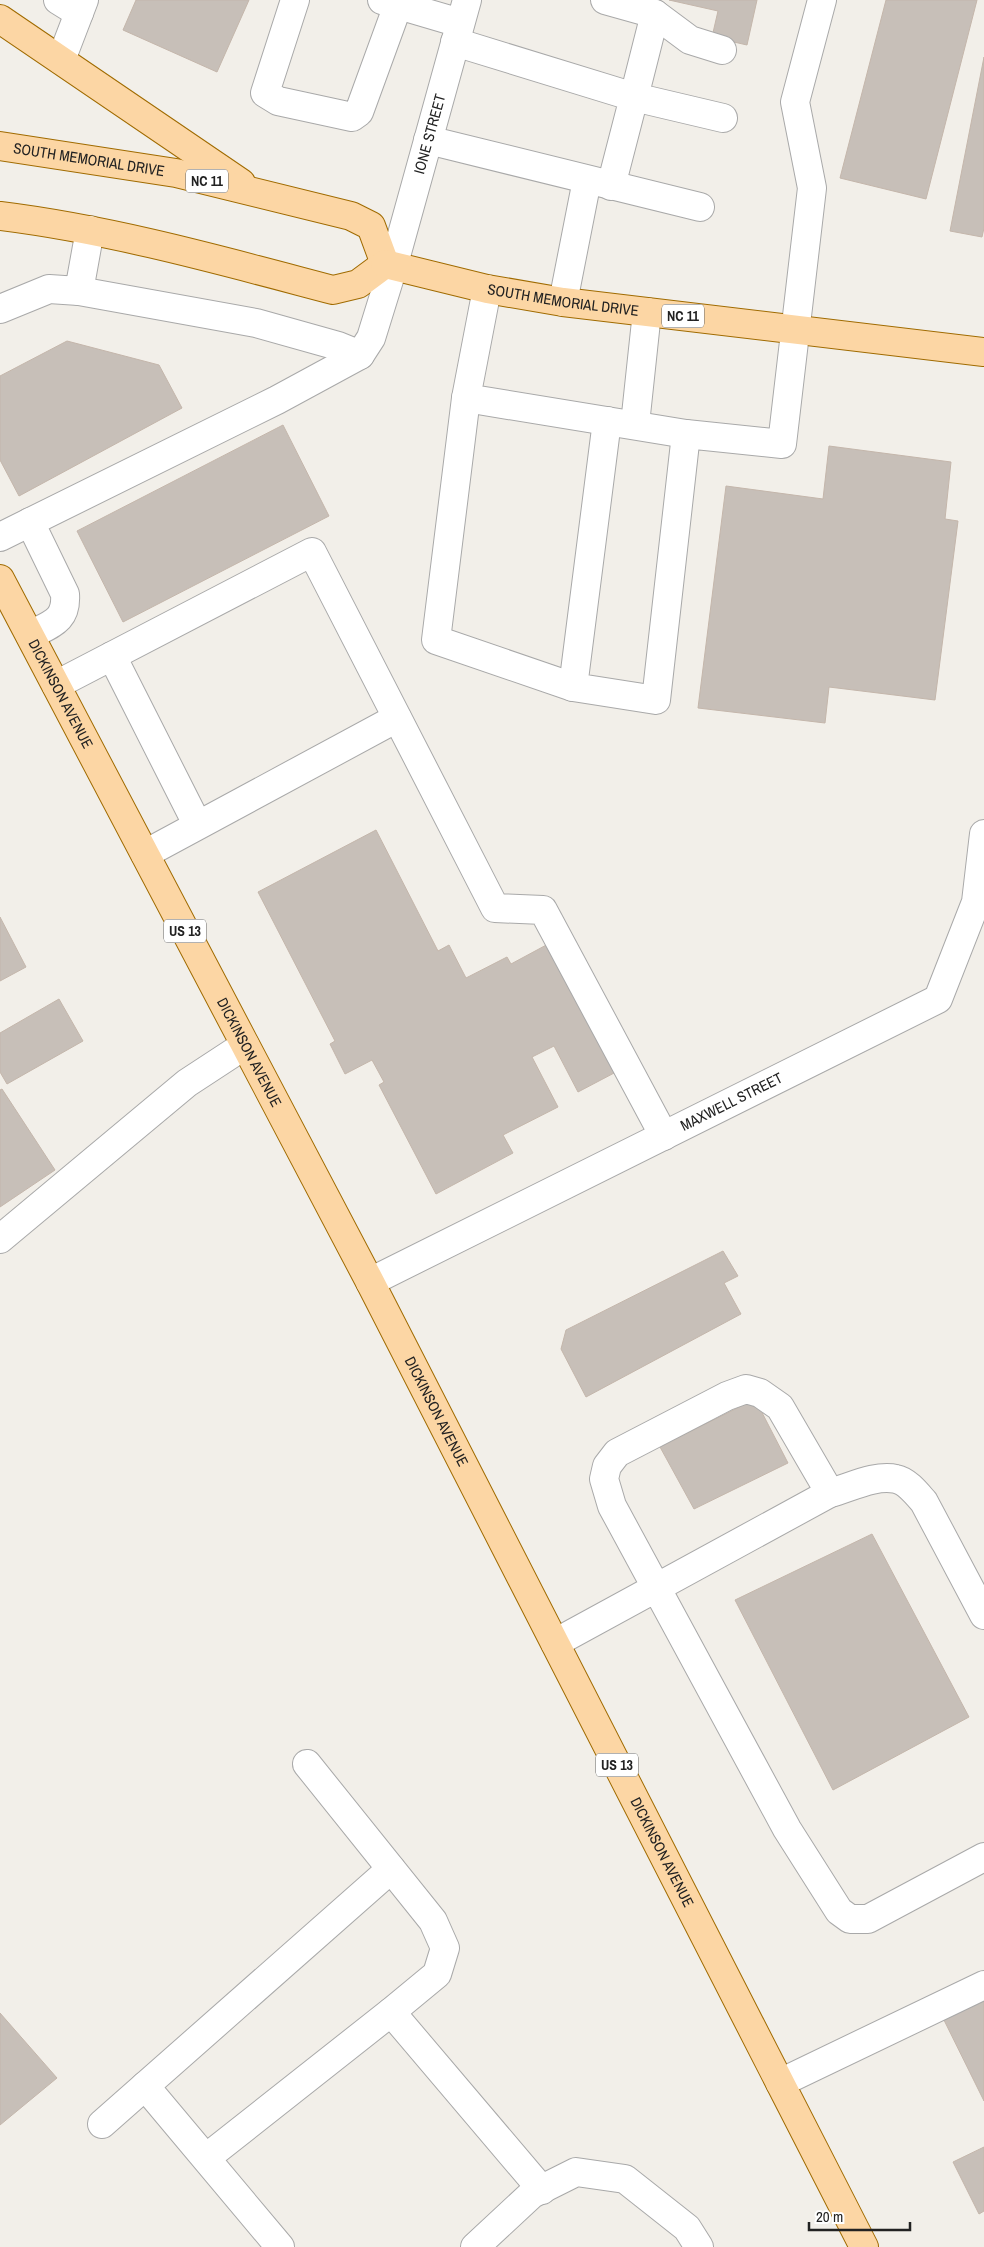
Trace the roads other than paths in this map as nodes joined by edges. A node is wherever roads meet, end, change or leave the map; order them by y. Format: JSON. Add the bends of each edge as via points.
{"nodes":[{"id":1,"x":295,"y":0,"type":"edge"},
{"id":2,"x":605,"y":0,"type":"edge"},
{"id":3,"x":822,"y":0,"type":"edge"},
{"id":4,"x":390,"y":2,"type":"edge"},
{"id":5,"x":74,"y":4,"type":"edge"},
{"id":6,"x":655,"y":14,"type":"junction"},
{"id":7,"x":0,"y":20,"type":"edge"},
{"id":8,"x":461,"y":22,"type":"edge"},
{"id":9,"x":722,"y":50,"type":"dead end"},
{"id":10,"x":61,"y":60,"type":"junction"},
{"id":11,"x":634,"y":97,"type":"junction"},
{"id":12,"x":723,"y":118,"type":"dead end"},
{"id":13,"x":428,"y":140,"type":"junction"},
{"id":14,"x":0,"y":146,"type":"edge"},
{"id":15,"x":599,"y":183,"type":"junction"},
{"id":16,"x":255,"y":192,"type":"junction"},
{"id":17,"x":700,"y":207,"type":"dead end"},
{"id":18,"x":0,"y":216,"type":"edge"},
{"id":19,"x":90,"y":230,"type":"junction"},
{"id":20,"x":389,"y":266,"type":"junction"},
{"id":21,"x":487,"y":289,"type":"junction"},
{"id":22,"x":78,"y":291,"type":"junction"},
{"id":23,"x":563,"y":302,"type":"junction"},
{"id":24,"x":0,"y":309,"type":"edge"},
{"id":25,"x":647,"y":312,"type":"junction"},
{"id":26,"x":797,"y":329,"type":"junction"},
{"id":27,"x":984,"y":352,"type":"edge"},
{"id":28,"x":360,"y":356,"type":"junction"},
{"id":29,"x":466,"y":398,"type":"junction"},
{"id":30,"x":608,"y":421,"type":"junction"},
{"id":31,"x":635,"y":424,"type":"junction"},
{"id":32,"x":686,"y":434,"type":"junction"},
{"id":33,"x":30,"y":522,"type":"junction"},
{"id":34,"x":0,"y":537,"type":"edge"},
{"id":35,"x":0,"y":579,"type":"edge"},
{"id":36,"x":30,"y":636,"type":"junction"},
{"id":37,"x":112,"y":656,"type":"junction"},
{"id":38,"x":56,"y":686,"type":"junction"},
{"id":39,"x":573,"y":687,"type":"junction"},
{"id":40,"x":397,"y":718,"type":"junction"},
{"id":41,"x":197,"y":824,"type":"junction"},
{"id":42,"x":984,"y":834,"type":"edge"},
{"id":43,"x":145,"y":854,"type":"junction"},
{"id":44,"x":246,"y":1045,"type":"junction"},
{"id":45,"x":664,"y":1136,"type":"junction"},
{"id":46,"x":0,"y":1239,"type":"edge"},
{"id":47,"x":370,"y":1282,"type":"junction"},
{"id":48,"x":830,"y":1494,"type":"junction"},
{"id":49,"x":655,"y":1586,"type":"junction"},
{"id":50,"x":984,"y":1615,"type":"edge"},
{"id":51,"x":555,"y":1643,"type":"junction"},
{"id":52,"x":306,"y":1764,"type":"dead end"},
{"id":53,"x":984,"y":1856,"type":"edge"},
{"id":54,"x":391,"y":1869,"type":"junction"},
{"id":55,"x":984,"y":1985,"type":"edge"},
{"id":56,"x":391,"y":2012,"type":"junction"},
{"id":57,"x":780,"y":2083,"type":"junction"},
{"id":58,"x":145,"y":2086,"type":"junction"},
{"id":59,"x":102,"y":2124,"type":"dead end"},
{"id":60,"x":206,"y":2158,"type":"junction"},
{"id":61,"x":542,"y":2190,"type":"junction"},
{"id":62,"x":280,"y":2247,"type":"edge"},
{"id":63,"x":475,"y":2247,"type":"edge"},
{"id":64,"x":699,"y":2247,"type":"edge"},
{"id":65,"x":864,"y":2247,"type":"edge"}],
"edges":[{"from":1,"to":4,"type":"street","via":[[264,93],[278,101],[352,117],[360,112]]},
{"from":2,"to":6,"type":"street"},
{"from":3,"to":26,"type":"street","via":[[795,102],[812,188]]},
{"from":4,"to":8,"type":"street"},
{"from":5,"to":10,"type":"street"},
{"from":6,"to":9,"type":"street","via":[[690,40]]},
{"from":6,"to":11,"type":"street"},
{"from":7,"to":10,"type":"main road"},
{"from":8,"to":11,"type":"street"},
{"from":8,"to":13,"type":"street","name":"IONE STREET"},
{"from":10,"to":16,"type":"main road"},
{"from":11,"to":12,"type":"street"},
{"from":11,"to":15,"type":"street"},
{"from":13,"to":15,"type":"street"},
{"from":13,"to":20,"type":"street","name":"IONE STREET"},
{"from":14,"to":16,"type":"main road","name":"SOUTH MEMORIAL DRIVE","number":"NC 11","via":[[176,173]]},
{"from":15,"to":17,"type":"street"},
{"from":15,"to":23,"type":"street"},
{"from":16,"to":20,"type":"main road","name":"SOUTH MEMORIAL DRIVE","number":"NC 11","via":[[351,216],[371,226]]},
{"from":18,"to":19,"type":"main road"},
{"from":19,"to":20,"type":"main road","via":[[333,290],[358,284]]},
{"from":19,"to":22,"type":"street"},
{"from":20,"to":21,"type":"main road","name":"SOUTH MEMORIAL DRIVE","number":"NC 11"},
{"from":20,"to":28,"type":"street","name":"IONE STREET","via":[[371,338]]},
{"from":21,"to":23,"type":"main road","name":"SOUTH MEMORIAL DRIVE","number":"NC 11"},
{"from":21,"to":29,"type":"street"},
{"from":22,"to":24,"type":"street","via":[[49,289]]},
{"from":22,"to":28,"type":"street","via":[[256,323],[338,346]]},
{"from":23,"to":25,"type":"main road","name":"SOUTH MEMORIAL DRIVE","number":"NC 11"},
{"from":25,"to":26,"type":"main road","name":"SOUTH MEMORIAL DRIVE","number":"NC 11"},
{"from":25,"to":31,"type":"street"},
{"from":26,"to":27,"type":"main road","name":"SOUTH MEMORIAL DRIVE","number":"NC 11"},
{"from":26,"to":32,"type":"street","via":[[782,444]]},
{"from":28,"to":33,"type":"street"},
{"from":29,"to":30,"type":"street"},
{"from":29,"to":39,"type":"street","via":[[436,640]]},
{"from":30,"to":31,"type":"street"},
{"from":30,"to":39,"type":"street"},
{"from":31,"to":32,"type":"street"},
{"from":32,"to":39,"type":"street","via":[[656,700]]},
{"from":33,"to":34,"type":"street"},
{"from":33,"to":36,"type":"street","via":[[65,594],[66,606],[55,622]]},
{"from":35,"to":36,"type":"main road","name":"DICKINSON AVENUE","number":"US 13"},
{"from":36,"to":38,"type":"main road","name":"DICKINSON AVENUE","number":"US 13"},
{"from":37,"to":38,"type":"street"},
{"from":37,"to":40,"type":"street","via":[[312,552]]},
{"from":37,"to":41,"type":"street"},
{"from":38,"to":43,"type":"main road","name":"DICKINSON AVENUE","number":"US 13"},
{"from":40,"to":41,"type":"street"},
{"from":40,"to":45,"type":"street","via":[[495,908],[543,910]]},
{"from":41,"to":43,"type":"street"},
{"from":42,"to":45,"type":"street","name":"MAXWELL STREET","via":[[976,902],[938,999]]},
{"from":43,"to":44,"type":"main road","name":"DICKINSON AVENUE","number":"US 13"},
{"from":44,"to":46,"type":"street","via":[[187,1083]]},
{"from":44,"to":47,"type":"main road","name":"DICKINSON AVENUE","number":"US 13"},
{"from":45,"to":47,"type":"street","name":"MAXWELL STREET"},
{"from":47,"to":51,"type":"main road","name":"DICKINSON AVENUE","number":"US 13"},
{"from":48,"to":49,"type":"street"},
{"from":48,"to":49,"type":"street","via":[[780,1407],[760,1393],[746,1389],[727,1396],[617,1454],[607,1466],[604,1479],[612,1506]]},
{"from":48,"to":50,"type":"street","via":[[876,1480],[897,1479],[914,1490],[924,1502]]},
{"from":49,"to":51,"type":"street"},
{"from":49,"to":53,"type":"street","via":[[787,1829],[839,1911],[850,1919],[868,1919]]},
{"from":51,"to":57,"type":"main road","name":"DICKINSON AVENUE","number":"US 13"},
{"from":52,"to":54,"type":"street"},
{"from":54,"to":56,"type":"street","via":[[434,1921],[445,1948],[438,1974]]},
{"from":54,"to":58,"type":"street"},
{"from":55,"to":57,"type":"street"},
{"from":56,"to":60,"type":"street"},
{"from":56,"to":61,"type":"street"},
{"from":57,"to":65,"type":"main road","name":"DICKINSON AVENUE","number":"US 13"},
{"from":58,"to":59,"type":"street"},
{"from":58,"to":60,"type":"street"},
{"from":60,"to":62,"type":"street"},
{"from":61,"to":63,"type":"street","via":[[532,2194]]},
{"from":61,"to":64,"type":"street","via":[[576,2172],[625,2179],[687,2228]]}]}
